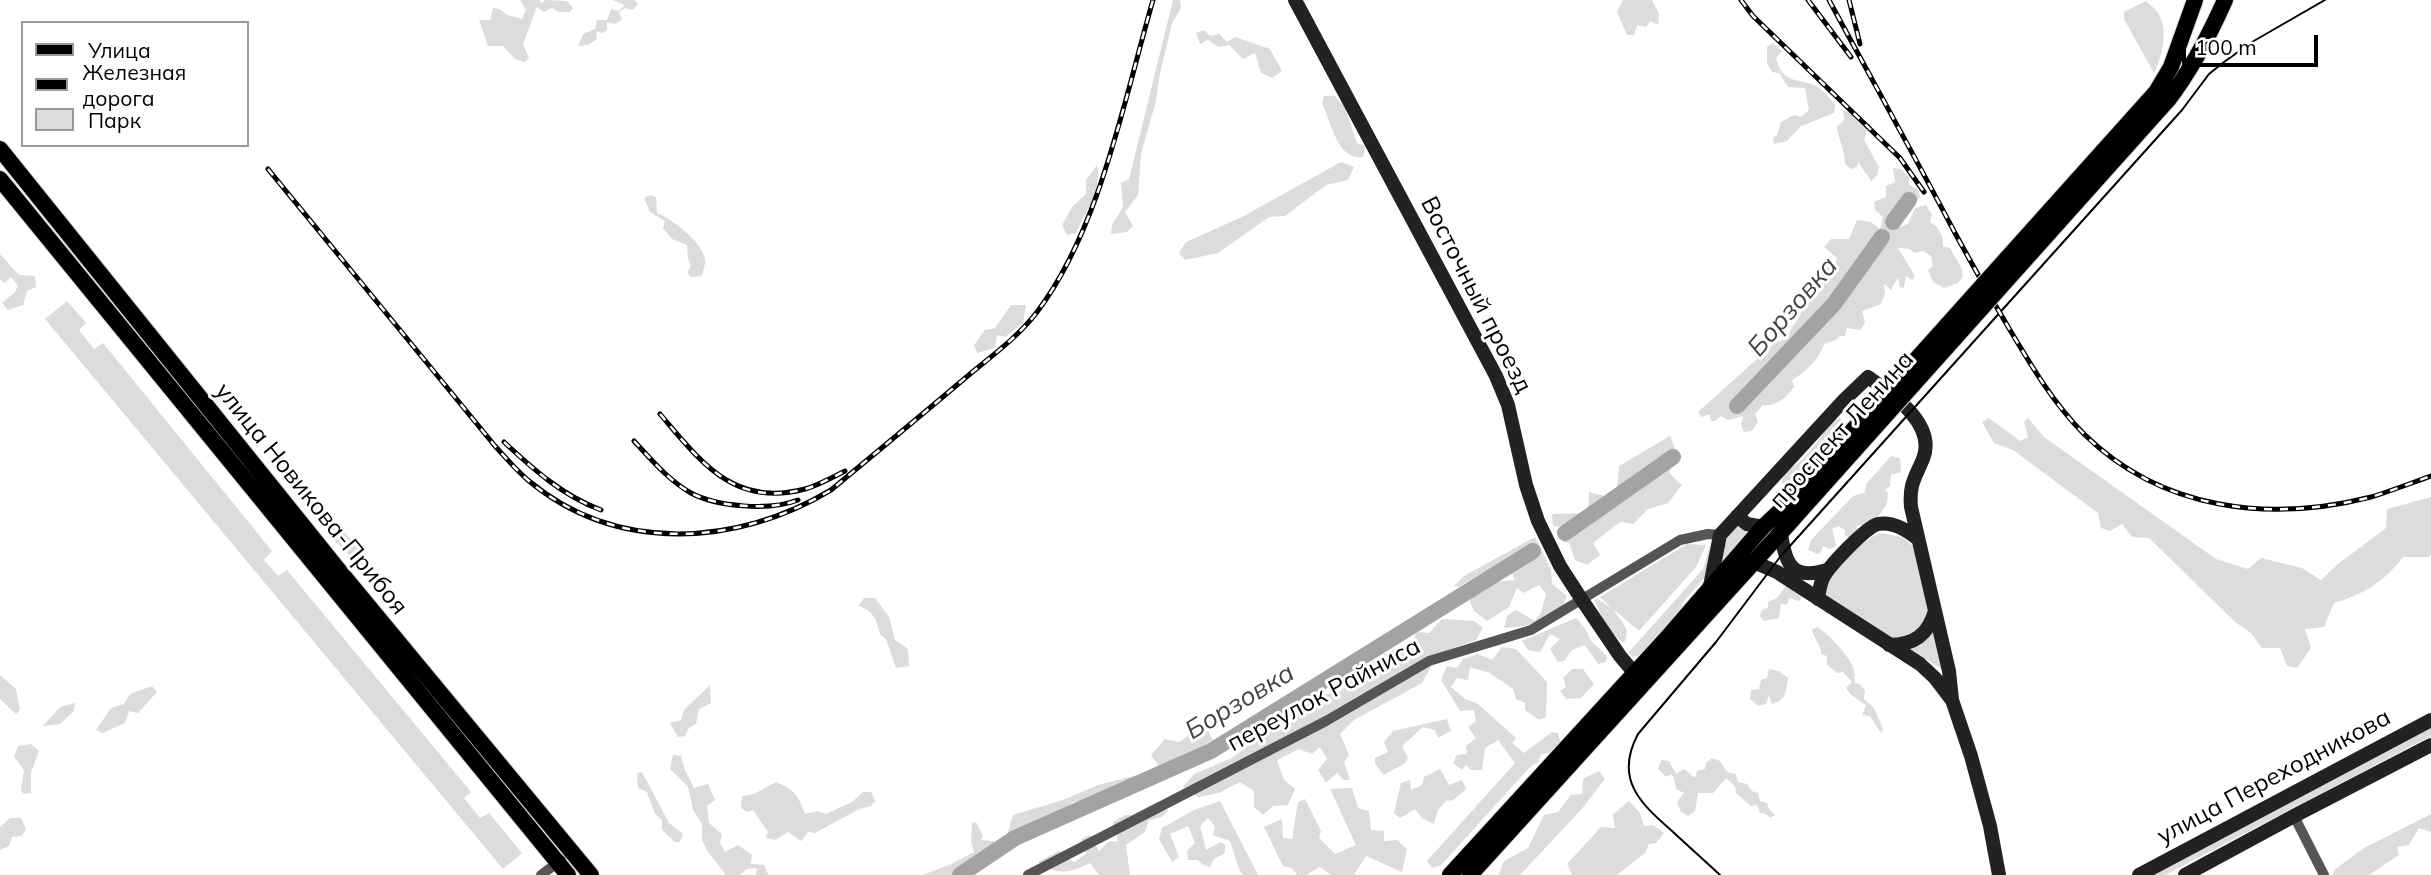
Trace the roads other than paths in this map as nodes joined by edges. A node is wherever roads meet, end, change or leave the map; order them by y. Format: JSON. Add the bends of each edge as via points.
{"nodes":[{"id":1,"x":1295,"y":0,"type":"edge"},
{"id":2,"x":2195,"y":0,"type":"edge"},
{"id":3,"x":2225,"y":0,"type":"edge"},
{"id":4,"x":2181,"y":42,"type":"junction"},
{"id":5,"x":2200,"y":52,"type":"junction"},
{"id":6,"x":2162,"y":96,"type":"junction"},
{"id":7,"x":0,"y":149,"type":"edge"},
{"id":8,"x":0,"y":179,"type":"edge"},
{"id":9,"x":1787,"y":515,"type":"junction"},
{"id":10,"x":1737,"y":516,"type":"junction"},
{"id":11,"x":1763,"y":527,"type":"junction"},
{"id":12,"x":1781,"y":533,"type":"junction"},
{"id":13,"x":1720,"y":536,"type":"junction"},
{"id":14,"x":1918,"y":539,"type":"junction"},
{"id":15,"x":1754,"y":562,"type":"junction"},
{"id":16,"x":1827,"y":570,"type":"junction"},
{"id":17,"x":1709,"y":592,"type":"junction"},
{"id":18,"x":1818,"y":599,"type":"junction"},
{"id":19,"x":1582,"y":600,"type":"junction"},
{"id":20,"x":1935,"y":611,"type":"junction"},
{"id":21,"x":1889,"y":645,"type":"junction"},
{"id":22,"x":1640,"y":679,"type":"junction"},
{"id":23,"x":1952,"y":700,"type":"junction"},
{"id":24,"x":2431,"y":720,"type":"edge"},
{"id":25,"x":2431,"y":746,"type":"edge"},
{"id":26,"x":2294,"y":816,"type":"junction"},
{"id":27,"x":572,"y":852,"type":"junction"},
{"id":28,"x":563,"y":869,"type":"edge"},
{"id":29,"x":541,"y":875,"type":"edge"},
{"id":30,"x":591,"y":875,"type":"edge"},
{"id":31,"x":1028,"y":875,"type":"edge"},
{"id":32,"x":1450,"y":875,"type":"edge"},
{"id":33,"x":1470,"y":875,"type":"edge"},
{"id":34,"x":1999,"y":875,"type":"edge"},
{"id":35,"x":2138,"y":875,"type":"edge"},
{"id":36,"x":2185,"y":875,"type":"edge"},
{"id":37,"x":2324,"y":875,"type":"edge"}],
"edges":[{"from":1,"to":19,"type":"main road","name":"Восточный проезд","via":[[1496,376],[1538,521]]},
{"from":2,"to":4,"type":"main road","name":"проспект Ленина"},
{"from":3,"to":5,"type":"main road","name":"проспект Ленина"},
{"from":4,"to":5,"type":"main road","via":[[2190,54]]},
{"from":4,"to":6,"type":"main road","name":"проспект Ленина"},
{"from":5,"to":6,"type":"main road","name":"проспект Ленина","via":[[2185,78]]},
{"from":6,"to":9,"type":"main road","name":"проспект Ленина","bridge":true},
{"from":7,"to":27,"type":"main road","name":"улица Новикова-Прибоя"},
{"from":8,"to":28,"type":"main road","name":"улица Новикова-Прибоя"},
{"from":9,"to":11,"type":"main road","name":"проспект Ленина"},
{"from":9,"to":12,"type":"main road","name":"проспект Ленина"},
{"from":10,"to":11,"type":"main road"},
{"from":10,"to":13,"type":"main road"},
{"from":10,"to":14,"type":"main road","via":[[1868,377],[1916,418],[1923,430],[1924,457],[1909,492]]},
{"from":11,"to":17,"type":"main road","name":"проспект Ленина"},
{"from":12,"to":15,"type":"main road","name":"проспект Ленина"},
{"from":12,"to":16,"type":"main road","via":[[1790,566],[1804,574]]},
{"from":13,"to":17,"type":"main road"},
{"from":13,"to":19,"type":"street","name":"переулок Райниса","via":[[1688,537]]},
{"from":14,"to":16,"type":"main road","via":[[1906,529],[1878,524]]},
{"from":14,"to":20,"type":"main road"},
{"from":15,"to":18,"type":"main road"},
{"from":15,"to":22,"type":"main road","name":"проспект Ленина"},
{"from":16,"to":18,"type":"main road"},
{"from":17,"to":22,"type":"main road","name":"проспект Ленина"},
{"from":18,"to":21,"type":"main road"},
{"from":19,"to":22,"type":"main road","name":"Восточный проезд"},
{"from":19,"to":31,"type":"street","name":"переулок Райниса","via":[[1531,630],[1429,661],[1326,721]]},
{"from":20,"to":21,"type":"main road","via":[[1918,639]]},
{"from":20,"to":23,"type":"main road"},
{"from":21,"to":23,"type":"main road","via":[[1920,664]]},
{"from":22,"to":32,"type":"main road","name":"проспект Ленина"},
{"from":22,"to":33,"type":"main road","name":"проспект Ленина"},
{"from":23,"to":34,"type":"main road","via":[[1990,826]]},
{"from":24,"to":35,"type":"main road","name":"улица Переходникова"},
{"from":25,"to":26,"type":"main road","name":"улица Переходникова"},
{"from":26,"to":36,"type":"main road","name":"улица Переходникова"},
{"from":26,"to":37,"type":"street"},
{"from":27,"to":28,"type":"street"},
{"from":27,"to":30,"type":"main road","name":"улица Новикова-Прибоя"},
{"from":28,"to":29,"type":"street"}]}
